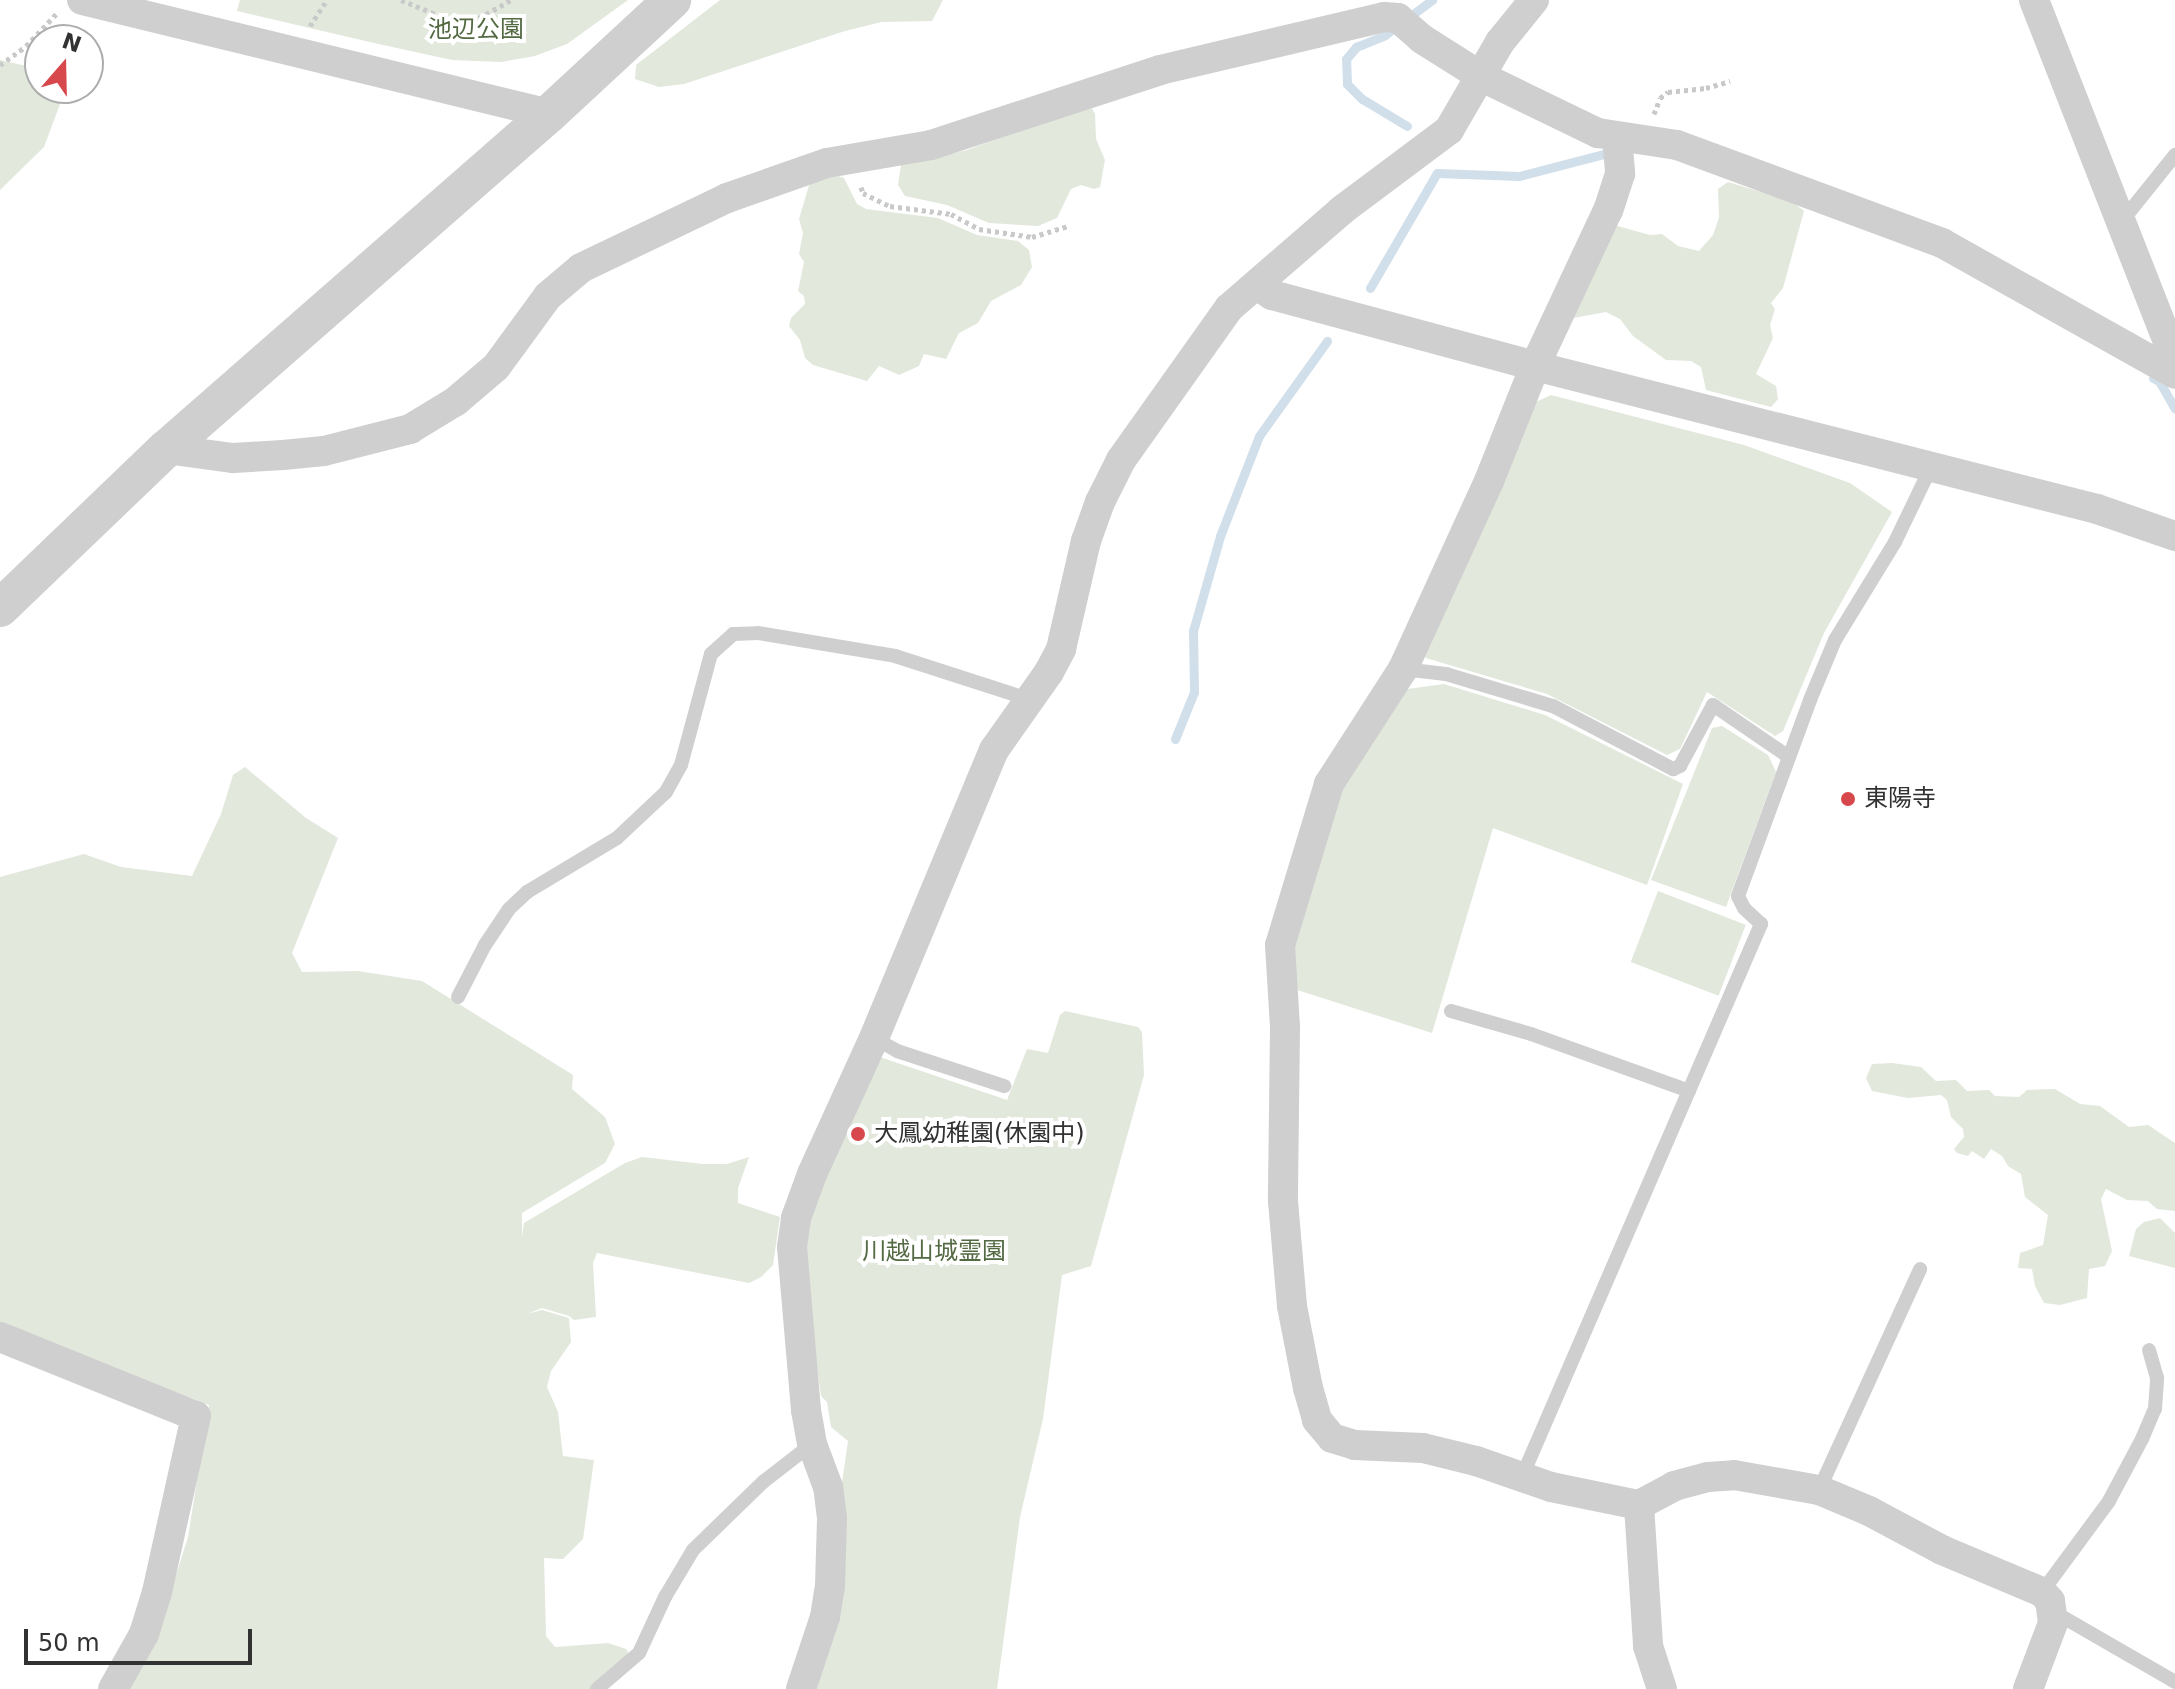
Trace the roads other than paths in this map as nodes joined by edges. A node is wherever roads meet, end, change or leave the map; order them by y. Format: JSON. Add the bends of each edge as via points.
{"nodes":[{"id":1,"x":672,"y":0,"type":"edge"},
{"id":2,"x":1534,"y":0,"type":"edge"},
{"id":3,"x":2034,"y":0,"type":"edge"},
{"id":4,"x":71,"y":5,"type":"edge"},
{"id":5,"x":1482,"y":77,"type":"junction"},
{"id":6,"x":549,"y":114,"type":"junction"},
{"id":7,"x":1617,"y":137,"type":"junction"},
{"id":8,"x":2175,"y":155,"type":"edge"},
{"id":9,"x":2122,"y":221,"type":"junction"},
{"id":10,"x":1257,"y":285,"type":"junction"},
{"id":11,"x":2175,"y":359,"type":"edge"},
{"id":12,"x":1535,"y":366,"type":"junction"},
{"id":13,"x":2175,"y":374,"type":"edge"},
{"id":14,"x":166,"y":449,"type":"junction"},
{"id":15,"x":1932,"y":465,"type":"junction"},
{"id":16,"x":2175,"y":536,"type":"edge"},
{"id":17,"x":0,"y":608,"type":"edge"},
{"id":18,"x":1403,"y":669,"type":"junction"},
{"id":19,"x":1028,"y":699,"type":"junction"},
{"id":20,"x":1789,"y":757,"type":"junction"},
{"id":21,"x":458,"y":997,"type":"dead end"},
{"id":22,"x":1451,"y":1011,"type":"dead end"},
{"id":23,"x":874,"y":1038,"type":"junction"},
{"id":24,"x":1004,"y":1086,"type":"dead end"},
{"id":25,"x":1689,"y":1091,"type":"junction"},
{"id":26,"x":1920,"y":1269,"type":"dead end"},
{"id":27,"x":0,"y":1337,"type":"edge"},
{"id":28,"x":2149,"y":1350,"type":"dead end"},
{"id":29,"x":812,"y":1444,"type":"junction"},
{"id":30,"x":1521,"y":1479,"type":"junction"},
{"id":31,"x":1819,"y":1490,"type":"junction"},
{"id":32,"x":1639,"y":1505,"type":"junction"},
{"id":33,"x":2048,"y":1602,"type":"junction"},
{"id":34,"x":2175,"y":1682,"type":"edge"},
{"id":35,"x":113,"y":1689,"type":"edge"},
{"id":36,"x":597,"y":1689,"type":"edge"},
{"id":37,"x":801,"y":1689,"type":"edge"},
{"id":38,"x":1662,"y":1689,"type":"edge"},
{"id":39,"x":2028,"y":1689,"type":"edge"}],
"edges":[{"from":1,"to":6,"type":"street"},
{"from":2,"to":5,"type":"street","via":[[1500,42]]},
{"from":3,"to":9,"type":"street"},
{"from":4,"to":6,"type":"street"},
{"from":5,"to":7,"type":"street","via":[[1598,133]]},
{"from":5,"to":10,"type":"street","via":[[1434,145],[1342,210]]},
{"from":5,"to":14,"type":"street","via":[[1400,21],[1384,17],[1210,56],[931,145],[786,175],[581,268],[548,296],[496,367],[456,401],[410,429],[324,451],[283,455],[233,458]]},
{"from":6,"to":14,"type":"street"},
{"from":7,"to":12,"type":"street","via":[[1620,174],[1608,210]]},
{"from":7,"to":13,"type":"street","via":[[1677,145],[1942,243]]},
{"from":8,"to":9,"type":"lane"},
{"from":9,"to":11,"type":"street"},
{"from":10,"to":12,"type":"street","via":[[1272,295]]},
{"from":10,"to":19,"type":"street","via":[[1229,308],[1121,460],[1086,541],[1061,649]]},
{"from":12,"to":15,"type":"street"},
{"from":12,"to":18,"type":"street"},
{"from":14,"to":17,"type":"street"},
{"from":15,"to":16,"type":"street","via":[[2097,509]]},
{"from":15,"to":20,"type":"lane","via":[[1895,542],[1835,640]]},
{"from":18,"to":20,"type":"lane","via":[[1446,674],[1541,701],[1673,769],[1680,766],[1713,705]]},
{"from":18,"to":30,"type":"street","via":[[1329,784],[1280,945],[1285,1027],[1283,1201],[1292,1306],[1317,1420],[1332,1438],[1355,1445],[1423,1448]]},
{"from":19,"to":21,"type":"lane","via":[[895,656],[758,633],[733,634],[711,654],[681,765],[666,792],[617,838],[527,892],[509,909]]},
{"from":19,"to":23,"type":"street","via":[[994,750]]},
{"from":20,"to":25,"type":"lane","via":[[1738,896],[1761,924]]},
{"from":22,"to":25,"type":"lane"},
{"from":23,"to":24,"type":"lane","via":[[897,1051]]},
{"from":23,"to":29,"type":"street","via":[[796,1218],[792,1247]]},
{"from":25,"to":30,"type":"lane"},
{"from":26,"to":31,"type":"lane"},
{"from":27,"to":35,"type":"street","via":[[196,1416],[157,1592],[144,1634]]},
{"from":28,"to":33,"type":"lane","via":[[2157,1378],[2155,1409],[2109,1501]]},
{"from":29,"to":36,"type":"lane","via":[[763,1482],[693,1550],[639,1653]]},
{"from":29,"to":37,"type":"street","via":[[828,1487],[831,1560],[825,1617]]},
{"from":30,"to":32,"type":"street"},
{"from":31,"to":32,"type":"street","via":[[1734,1475],[1708,1477],[1674,1486]]},
{"from":31,"to":33,"type":"street"},
{"from":32,"to":38,"type":"street","via":[[1648,1646]]},
{"from":33,"to":34,"type":"lane"},
{"from":33,"to":39,"type":"street"}]}
